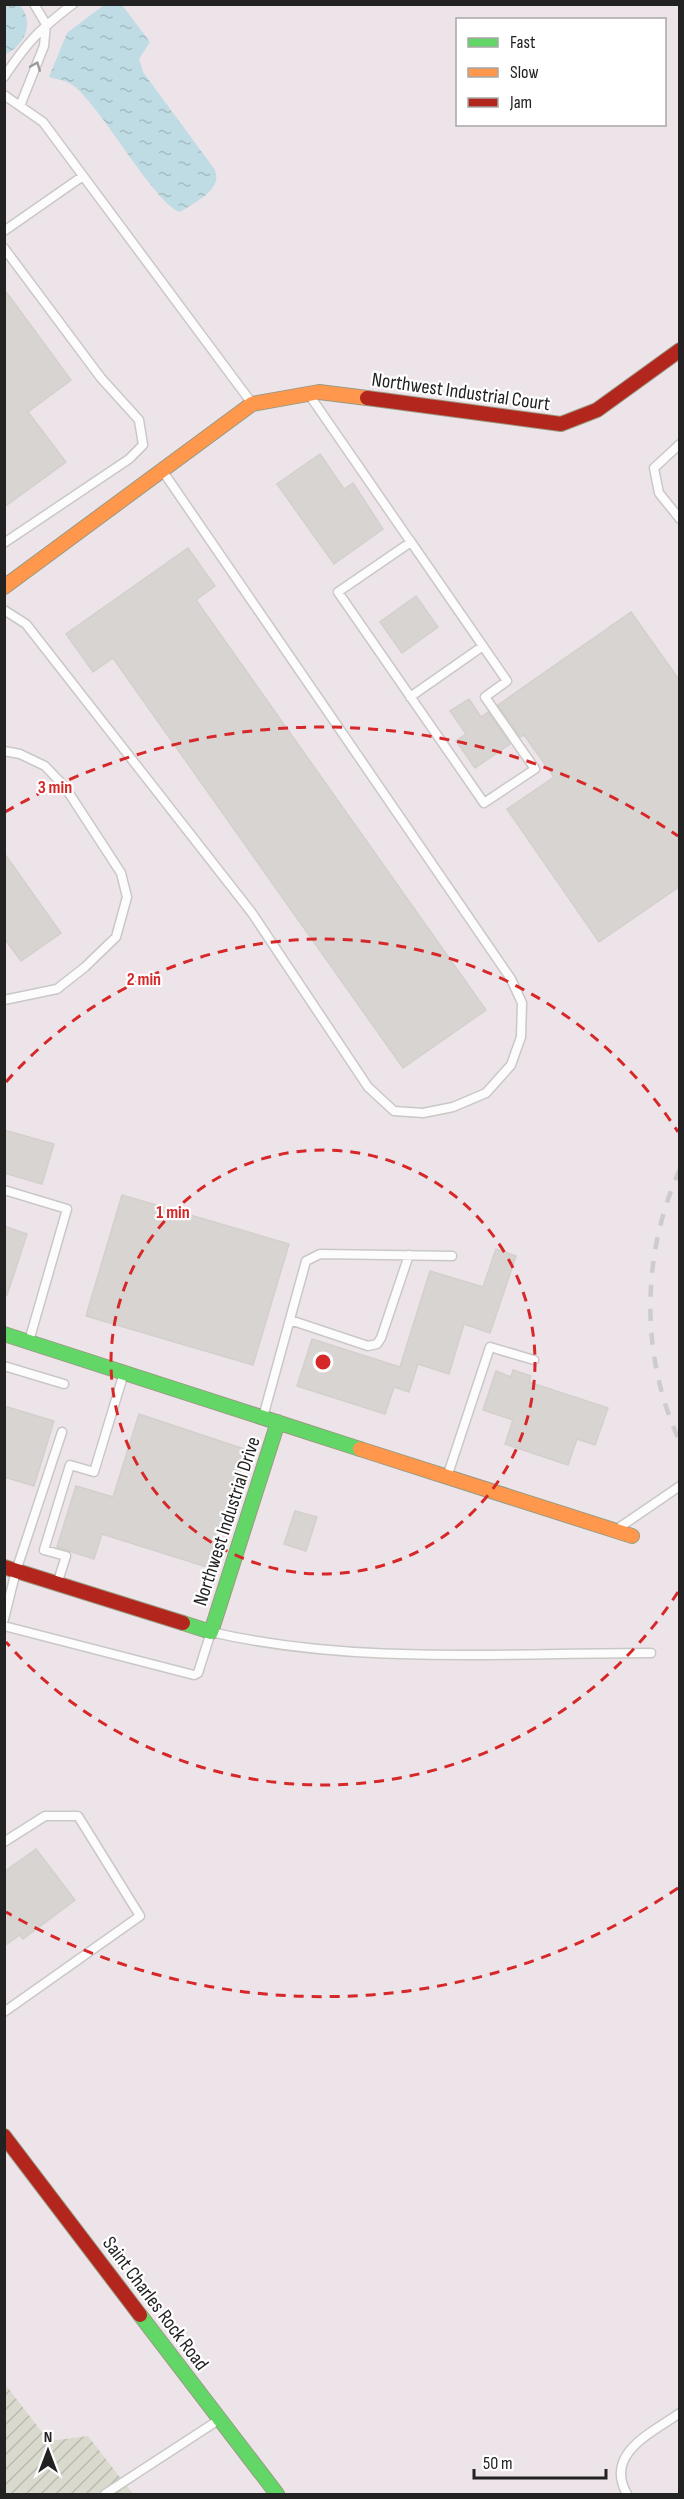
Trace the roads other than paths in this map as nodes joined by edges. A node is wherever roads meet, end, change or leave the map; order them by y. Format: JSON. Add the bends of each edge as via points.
{"nodes":[{"id":1,"x":34,"y":4,"type":"edge"},
{"id":2,"x":73,"y":4,"type":"edge"},
{"id":3,"x":46,"y":24,"type":"junction"},
{"id":4,"x":4,"y":77,"type":"edge"},
{"id":5,"x":4,"y":95,"type":"edge"},
{"id":6,"x":20,"y":106,"type":"junction"},
{"id":7,"x":83,"y":176,"type":"junction"},
{"id":8,"x":4,"y":231,"type":"edge"},
{"id":9,"x":4,"y":248,"type":"edge"},
{"id":10,"x":680,"y":350,"type":"edge"},
{"id":11,"x":308,"y":394,"type":"junction"},
{"id":12,"x":252,"y":404,"type":"junction"},
{"id":13,"x":680,"y":444,"type":"edge"},
{"id":14,"x":162,"y":470,"type":"junction"},
{"id":15,"x":680,"y":519,"type":"edge"},
{"id":16,"x":411,"y":542,"type":"junction"},
{"id":17,"x":4,"y":543,"type":"edge"},
{"id":18,"x":4,"y":587,"type":"edge"},
{"id":19,"x":4,"y":610,"type":"edge"},
{"id":20,"x":483,"y":646,"type":"junction"},
{"id":21,"x":410,"y":697,"type":"junction"},
{"id":22,"x":4,"y":752,"type":"edge"},
{"id":23,"x":4,"y":1000,"type":"edge"},
{"id":24,"x":4,"y":1190,"type":"edge"},
{"id":25,"x":409,"y":1255,"type":"junction"},
{"id":26,"x":452,"y":1256,"type":"dead end"},
{"id":27,"x":290,"y":1320,"type":"junction"},
{"id":28,"x":4,"y":1334,"type":"edge"},
{"id":29,"x":29,"y":1342,"type":"junction"},
{"id":30,"x":534,"y":1359,"type":"dead end"},
{"id":31,"x":4,"y":1366,"type":"edge"},
{"id":32,"x":124,"y":1372,"type":"junction"},
{"id":33,"x":64,"y":1384,"type":"dead end"},
{"id":34,"x":262,"y":1417,"type":"junction"},
{"id":35,"x":278,"y":1422,"type":"junction"},
{"id":36,"x":62,"y":1432,"type":"dead end"},
{"id":37,"x":447,"y":1477,"type":"junction"},
{"id":38,"x":680,"y":1486,"type":"edge"},
{"id":39,"x":615,"y":1530,"type":"junction"},
{"id":40,"x":632,"y":1536,"type":"dead end"},
{"id":41,"x":10,"y":1569,"type":"edge"},
{"id":42,"x":57,"y":1584,"type":"junction"},
{"id":43,"x":4,"y":1619,"type":"edge"},
{"id":44,"x":4,"y":1626,"type":"edge"},
{"id":45,"x":211,"y":1632,"type":"junction"},
{"id":46,"x":651,"y":1653,"type":"dead end"},
{"id":47,"x":4,"y":1842,"type":"edge"},
{"id":48,"x":4,"y":2012,"type":"edge"},
{"id":49,"x":4,"y":2136,"type":"edge"},
{"id":50,"x":680,"y":2413,"type":"edge"},
{"id":51,"x":220,"y":2420,"type":"junction"},
{"id":52,"x":105,"y":2494,"type":"edge"},
{"id":53,"x":277,"y":2494,"type":"edge"},
{"id":54,"x":627,"y":2494,"type":"edge"}],
"edges":[{"from":1,"to":3,"type":"lane"},
{"from":2,"to":3,"type":"lane"},
{"from":3,"to":4,"type":"lane","via":[[30,39]]},
{"from":6,"to":3,"type":"lane","one_way":true,"via":[[44,46]]},
{"from":5,"to":6,"type":"lane"},
{"from":6,"to":7,"type":"lane","via":[[43,122]]},
{"from":7,"to":8,"type":"lane"},
{"from":7,"to":12,"type":"lane"},
{"from":9,"to":17,"type":"lane","via":[[94,370],[139,420],[143,445],[129,459]]},
{"from":10,"to":11,"type":"street","name":"Northwest Industrial Court","via":[[597,410],[561,424],[319,392]]},
{"from":11,"to":12,"type":"street","name":"Northwest Industrial Court"},
{"from":11,"to":16,"type":"lane"},
{"from":12,"to":14,"type":"street","name":"Northwest Industrial Court"},
{"from":13,"to":15,"type":"lane","via":[[654,468],[659,493]]},
{"from":14,"to":18,"type":"street","name":"Northwest Industrial Court"},
{"from":14,"to":19,"type":"lane","via":[[511,980],[522,1003],[521,1037],[511,1065],[486,1093],[453,1107],[423,1113],[394,1111],[368,1088],[252,913],[26,624]]},
{"from":16,"to":20,"type":"lane"},
{"from":16,"to":21,"type":"lane","via":[[338,592]]},
{"from":20,"to":21,"type":"lane"},
{"from":20,"to":21,"type":"lane","via":[[507,681],[485,697],[535,769],[484,803]]},
{"from":22,"to":23,"type":"lane","via":[[20,754],[45,766],[65,787],[121,873],[128,897],[116,938],[86,967],[57,989]]},
{"from":24,"to":29,"type":"lane","via":[[67,1209]]},
{"from":25,"to":26,"type":"lane"},
{"from":25,"to":27,"type":"lane","via":[[320,1254],[306,1262]]},
{"from":25,"to":27,"type":"lane","via":[[376,1344],[368,1346]]},
{"from":27,"to":34,"type":"lane"},
{"from":28,"to":29,"type":"street","name":"Northwest Industrial Drive"},
{"from":29,"to":32,"type":"street","name":"Northwest Industrial Drive"},
{"from":30,"to":37,"type":"lane","via":[[490,1347]]},
{"from":31,"to":33,"type":"lane"},
{"from":32,"to":34,"type":"street","name":"Northwest Industrial Drive"},
{"from":32,"to":42,"type":"lane","via":[[94,1472],[70,1465],[44,1550],[66,1556]]},
{"from":34,"to":35,"type":"street","name":"Northwest Industrial Drive"},
{"from":35,"to":37,"type":"street","name":"Northwest Industrial Drive"},
{"from":35,"to":45,"type":"street","name":"Northwest Industrial Drive"},
{"from":36,"to":41,"type":"lane"},
{"from":37,"to":39,"type":"street","name":"Northwest Industrial Drive"},
{"from":38,"to":39,"type":"lane"},
{"from":39,"to":40,"type":"street","name":"Northwest Industrial Drive"},
{"from":41,"to":42,"type":"street","name":"Northwest Industrial Drive"},
{"from":41,"to":43,"type":"lane"},
{"from":42,"to":45,"type":"street","name":"Northwest Industrial Drive"},
{"from":44,"to":45,"type":"lane","via":[[194,1675]]},
{"from":45,"to":46,"type":"lane","via":[[250,1641],[385,1654]]},
{"from":47,"to":48,"type":"lane","via":[[45,1816],[78,1816],[140,1916]]},
{"from":49,"to":51,"type":"street","name":"Saint Charles Rock Road"},
{"from":50,"to":54,"type":"lane","via":[[635,2444],[622,2459],[620,2473]]},
{"from":51,"to":52,"type":"lane"},
{"from":51,"to":53,"type":"street","name":"Saint Charles Rock Road"}]}
